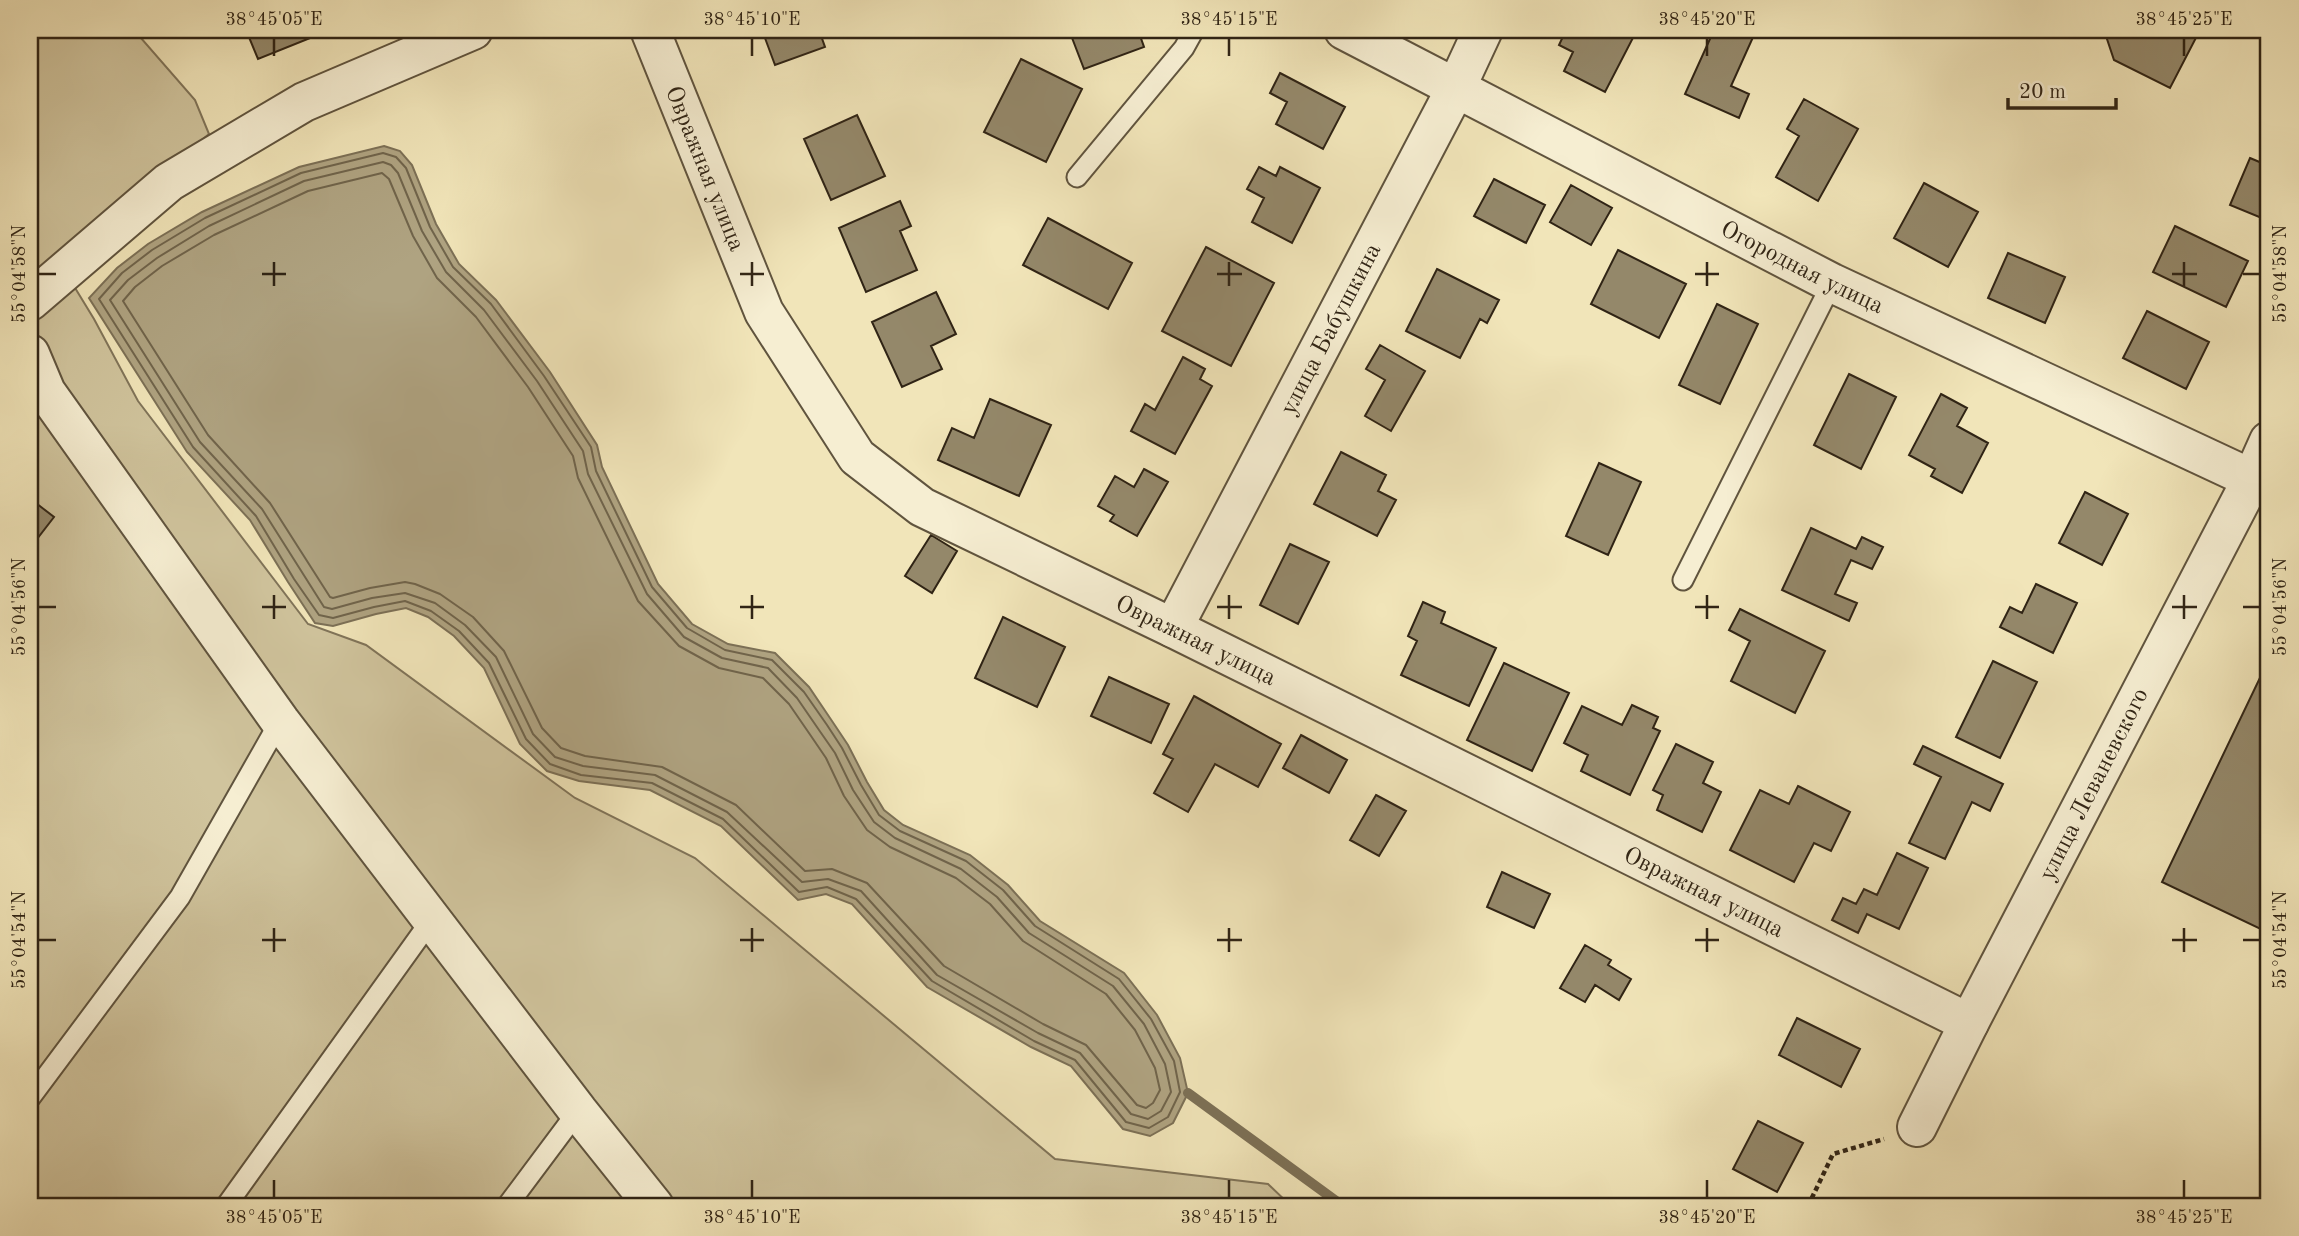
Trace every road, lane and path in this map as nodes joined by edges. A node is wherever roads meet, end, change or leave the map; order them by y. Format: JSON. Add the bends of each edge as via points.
{"nodes":[{"id":1,"x":472,"y":30,"type":"edge"},
{"id":2,"x":650,"y":30,"type":"edge"},
{"id":3,"x":1194,"y":30,"type":"edge"},
{"id":4,"x":1344,"y":30,"type":"edge"},
{"id":5,"x":1483,"y":30,"type":"edge"},
{"id":6,"x":1456,"y":88,"type":"junction"},
{"id":7,"x":1077,"y":177,"type":"dead end"},
{"id":8,"x":1832,"y":283,"type":"junction"},
{"id":9,"x":30,"y":300,"type":"edge"},
{"id":10,"x":30,"y":354,"type":"edge"},
{"id":11,"x":2269,"y":441,"type":"edge"},
{"id":12,"x":2260,"y":484,"type":"edge"},
{"id":13,"x":1683,"y":580,"type":"dead end"},
{"id":14,"x":1173,"y":628,"type":"junction"},
{"id":15,"x":280,"y":721,"type":"junction"},
{"id":16,"x":432,"y":919,"type":"junction"},
{"id":17,"x":1969,"y":1023,"type":"junction"},
{"id":18,"x":30,"y":1098,"type":"edge"},
{"id":19,"x":578,"y":1111,"type":"junction"},
{"id":20,"x":1917,"y":1127,"type":"joint"},
{"id":21,"x":226,"y":1206,"type":"edge"},
{"id":22,"x":507,"y":1206,"type":"edge"},
{"id":23,"x":654,"y":1206,"type":"edge"},
{"id":24,"x":1808,"y":1206,"type":"edge"}],
"edges":[{"from":1,"to":9,"type":"street","via":[[304,102],[169,181]]},
{"from":2,"to":14,"type":"street","name":"Овражная улица","via":[[764,312],[857,457],[922,507]]},
{"from":3,"to":7,"type":"lane"},
{"from":4,"to":6,"type":"street","name":"Огородная улица"},
{"from":5,"to":6,"type":"street","name":"улица Бабушкина"},
{"from":6,"to":8,"type":"street","name":"Огородная улица"},
{"from":6,"to":14,"type":"street","name":"улица Бабушкина"},
{"from":8,"to":12,"type":"street","name":"Огородная улица"},
{"from":8,"to":13,"type":"lane"},
{"from":10,"to":15,"type":"street","via":[[46,392]]},
{"from":11,"to":12,"type":"street","name":"улица Леваневского"},
{"from":12,"to":17,"type":"street","name":"улица Леваневского"},
{"from":14,"to":17,"type":"street","name":"Овражная улица"},
{"from":15,"to":16,"type":"street"},
{"from":15,"to":18,"type":"lane","via":[[180,897]]},
{"from":16,"to":19,"type":"street"},
{"from":16,"to":21,"type":"lane"},
{"from":17,"to":20,"type":"street","name":"улица Леваневского"},
{"from":19,"to":22,"type":"lane"},
{"from":19,"to":23,"type":"street"},
{"from":20,"to":24,"type":"path","via":[[1833,1154]]}]}
